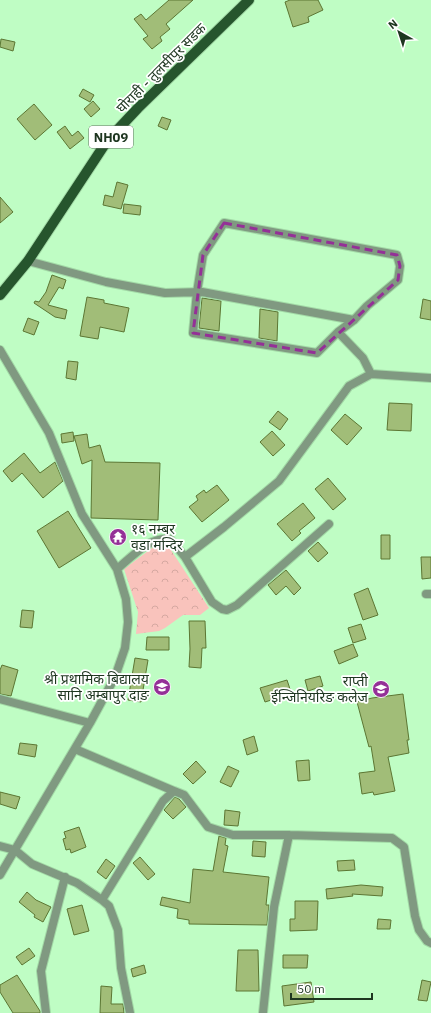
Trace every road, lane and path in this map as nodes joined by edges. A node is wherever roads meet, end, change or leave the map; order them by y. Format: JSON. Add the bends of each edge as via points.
{"nodes":[{"id":1,"x":249,"y":0,"type":"edge"},
{"id":2,"x":28,"y":261,"type":"junction"},
{"id":3,"x":197,"y":292,"type":"junction"},
{"id":4,"x":0,"y":295,"type":"edge"},
{"id":5,"x":354,"y":320,"type":"junction"},
{"id":6,"x":338,"y":332,"type":"junction"},
{"id":7,"x":0,"y":350,"type":"edge"},
{"id":8,"x":371,"y":374,"type":"junction"},
{"id":9,"x":431,"y":378,"type":"edge"},
{"id":10,"x":329,"y":524,"type":"dead end"},
{"id":11,"x":185,"y":557,"type":"junction"},
{"id":12,"x":117,"y":569,"type":"junction"},
{"id":13,"x":0,"y":699,"type":"edge"},
{"id":14,"x":90,"y":723,"type":"junction"},
{"id":15,"x":75,"y":749,"type":"junction"},
{"id":16,"x":174,"y":791,"type":"junction"},
{"id":17,"x":289,"y":834,"type":"junction"},
{"id":18,"x":0,"y":846,"type":"edge"},
{"id":19,"x":15,"y":850,"type":"junction"},
{"id":20,"x":0,"y":875,"type":"edge"},
{"id":21,"x":65,"y":877,"type":"junction"},
{"id":22,"x":102,"y":900,"type":"junction"},
{"id":23,"x":431,"y":943,"type":"edge"},
{"id":24,"x":46,"y":1013,"type":"edge"},
{"id":25,"x":130,"y":1013,"type":"edge"},
{"id":26,"x":263,"y":1013,"type":"edge"}],
"edges":[{"from":1,"to":2,"type":"main road","name":"घोराही - तुलसीपुर सडक","number":"NH09","via":[[107,141]]},
{"from":2,"to":3,"type":"street","via":[[106,282],[165,293]]},
{"from":2,"to":4,"type":"main road","name":"घोराही - तुलसीपुर सडक","number":"NH09"},
{"from":3,"to":5,"type":"street"},
{"from":3,"to":5,"type":"street","via":[[203,254],[224,224],[397,256],[400,266],[398,280]]},
{"from":3,"to":6,"type":"street","via":[[193,333],[317,353]]},
{"from":5,"to":6,"type":"street"},
{"from":6,"to":8,"type":"street","via":[[363,358]]},
{"from":7,"to":12,"type":"street","via":[[49,433],[82,514]]},
{"from":8,"to":9,"type":"street"},
{"from":8,"to":11,"type":"street","via":[[349,386],[279,481]]},
{"from":10,"to":11,"type":"street","via":[[237,605],[227,610],[212,602]]},
{"from":11,"to":12,"type":"street","via":[[170,539],[162,538],[148,544]]},
{"from":12,"to":14,"type":"street","via":[[126,599],[128,622],[125,648],[115,677]]},
{"from":13,"to":14,"type":"street"},
{"from":14,"to":15,"type":"street"},
{"from":15,"to":16,"type":"street"},
{"from":15,"to":19,"type":"street"},
{"from":16,"to":17,"type":"street","via":[[184,795],[208,827],[233,835]]},
{"from":16,"to":22,"type":"street","via":[[163,801]]},
{"from":17,"to":23,"type":"street","via":[[392,838],[404,847],[415,916],[419,930]]},
{"from":17,"to":26,"type":"street","via":[[274,907]]},
{"from":18,"to":19,"type":"street"},
{"from":19,"to":20,"type":"street"},
{"from":19,"to":21,"type":"street","via":[[32,864]]},
{"from":21,"to":22,"type":"street"},
{"from":21,"to":24,"type":"street","via":[[42,971]]},
{"from":22,"to":25,"type":"street","via":[[109,906],[118,930],[121,968]]}]}
